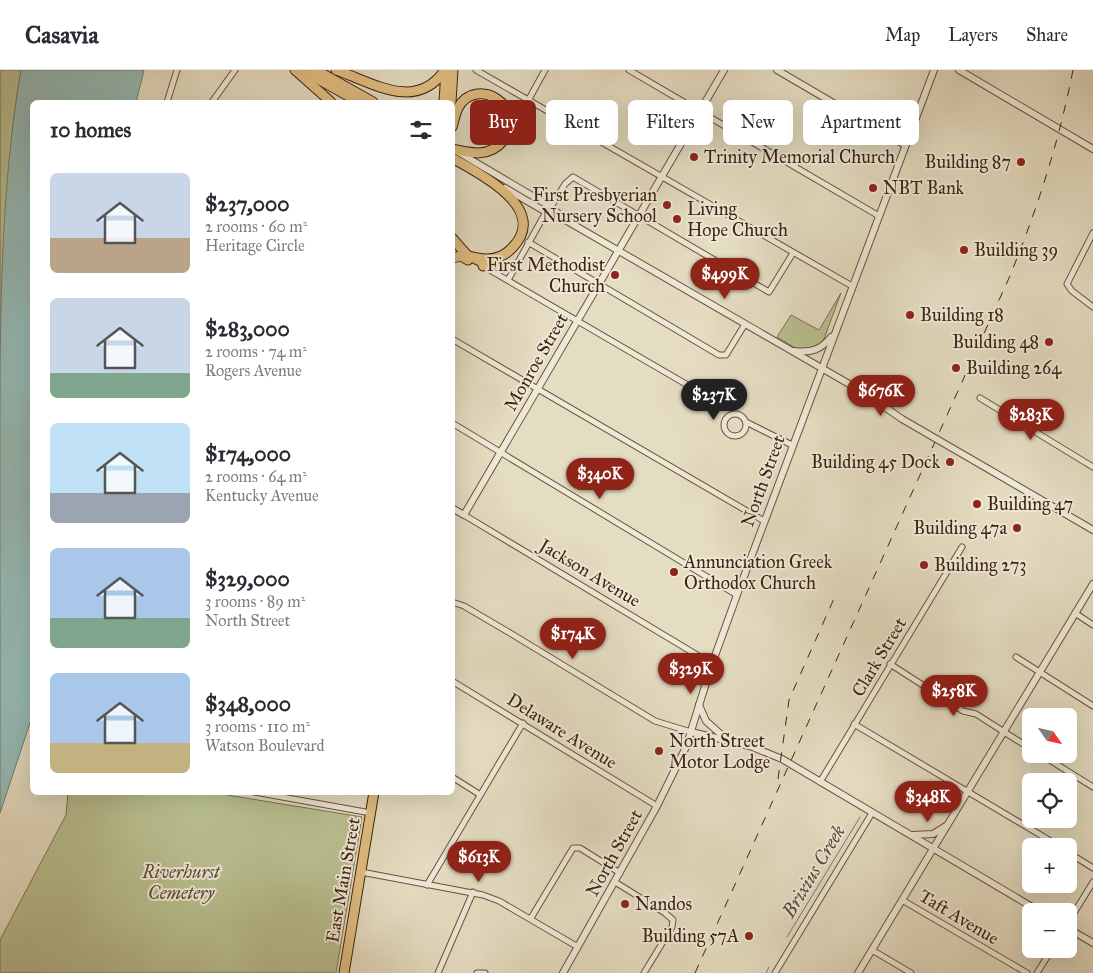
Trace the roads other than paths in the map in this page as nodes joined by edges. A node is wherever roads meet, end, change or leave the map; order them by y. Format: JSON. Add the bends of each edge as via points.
{"nodes":[{"id":1,"x":177,"y":70,"type":"edge"},
{"id":2,"x":235,"y":70,"type":"edge"},
{"id":3,"x":295,"y":70,"type":"edge"},
{"id":4,"x":302,"y":70,"type":"edge"},
{"id":5,"x":316,"y":70,"type":"edge"},
{"id":6,"x":336,"y":70,"type":"edge"},
{"id":7,"x":445,"y":70,"type":"edge"},
{"id":8,"x":453,"y":70,"type":"edge"},
{"id":9,"x":476,"y":70,"type":"edge"},
{"id":10,"x":545,"y":70,"type":"edge"},
{"id":11,"x":630,"y":70,"type":"edge"},
{"id":12,"x":724,"y":70,"type":"edge"},
{"id":13,"x":777,"y":70,"type":"edge"},
{"id":14,"x":934,"y":70,"type":"edge"},
{"id":15,"x":959,"y":70,"type":"edge"},
{"id":16,"x":529,"y":99,"type":"junction"},
{"id":17,"x":168,"y":100,"type":"edge"},
{"id":18,"x":213,"y":100,"type":"edge"},
{"id":19,"x":329,"y":100,"type":"edge"},
{"id":20,"x":355,"y":100,"type":"edge"},
{"id":21,"x":369,"y":100,"type":"edge"},
{"id":22,"x":444,"y":100,"type":"edge"},
{"id":23,"x":451,"y":100,"type":"edge"},
{"id":24,"x":682,"y":100,"type":"edge"},
{"id":25,"x":706,"y":100,"type":"edge"},
{"id":26,"x":828,"y":100,"type":"edge"},
{"id":27,"x":919,"y":109,"type":"edge"},
{"id":28,"x":713,"y":118,"type":"edge"},
{"id":29,"x":455,"y":119,"type":"edge"},
{"id":30,"x":680,"y":145,"type":"edge"},
{"id":31,"x":905,"y":145,"type":"edge"},
{"id":32,"x":1093,"y":149,"type":"edge"},
{"id":33,"x":455,"y":150,"type":"edge"},
{"id":34,"x":455,"y":151,"type":"edge"},
{"id":35,"x":455,"y":160,"type":"edge"},
{"id":36,"x":662,"y":176,"type":"junction"},
{"id":37,"x":493,"y":181,"type":"junction"},
{"id":38,"x":548,"y":210,"type":"junction"},
{"id":39,"x":640,"y":216,"type":"junction"},
{"id":40,"x":879,"y":216,"type":"junction"},
{"id":41,"x":1093,"y":233,"type":"edge"},
{"id":42,"x":455,"y":242,"type":"edge"},
{"id":43,"x":528,"y":242,"type":"junction"},
{"id":44,"x":619,"y":251,"type":"junction"},
{"id":45,"x":793,"y":253,"type":"junction"},
{"id":46,"x":455,"y":257,"type":"edge"},
{"id":47,"x":473,"y":258,"type":"junction"},
{"id":48,"x":483,"y":266,"type":"junction"},
{"id":49,"x":508,"y":280,"type":"junction"},
{"id":50,"x":599,"y":284,"type":"junction"},
{"id":51,"x":852,"y":286,"type":"junction"},
{"id":52,"x":1093,"y":307,"type":"edge"},
{"id":53,"x":577,"y":321,"type":"junction"},
{"id":54,"x":745,"y":324,"type":"junction"},
{"id":55,"x":836,"y":330,"type":"junction"},
{"id":56,"x":455,"y":341,"type":"edge"},
{"id":57,"x":790,"y":350,"type":"junction"},
{"id":58,"x":821,"y":368,"type":"junction"},
{"id":59,"x":538,"y":389,"type":"junction"},
{"id":60,"x":980,"y":398,"type":"dead end"},
{"id":61,"x":714,"y":401,"type":"dead end"},
{"id":62,"x":746,"y":422,"type":"junction"},
{"id":63,"x":455,"y":425,"type":"edge"},
{"id":64,"x":792,"y":445,"type":"junction"},
{"id":65,"x":501,"y":452,"type":"junction"},
{"id":66,"x":1093,"y":467,"type":"edge"},
{"id":67,"x":455,"y":510,"type":"edge"},
{"id":68,"x":464,"y":515,"type":"junction"},
{"id":69,"x":764,"y":521,"type":"junction"},
{"id":70,"x":1093,"y":530,"type":"edge"},
{"id":71,"x":962,"y":546,"type":"dead end"},
{"id":72,"x":1093,"y":584,"type":"edge"},
{"id":73,"x":737,"y":595,"type":"junction"},
{"id":74,"x":455,"y":603,"type":"edge"},
{"id":75,"x":1075,"y":613,"type":"junction"},
{"id":76,"x":1093,"y":625,"type":"edge"},
{"id":77,"x":1016,"y":657,"type":"dead end"},
{"id":78,"x":712,"y":664,"type":"junction"},
{"id":79,"x":890,"y":664,"type":"junction"},
{"id":80,"x":1039,"y":672,"type":"junction"},
{"id":81,"x":455,"y":683,"type":"edge"},
{"id":82,"x":699,"y":705,"type":"junction"},
{"id":83,"x":1093,"y":706,"type":"edge"},
{"id":84,"x":523,"y":723,"type":"junction"},
{"id":85,"x":854,"y":724,"type":"junction"},
{"id":86,"x":1004,"y":730,"type":"junction"},
{"id":87,"x":691,"y":732,"type":"junction"},
{"id":88,"x":731,"y":741,"type":"junction"},
{"id":89,"x":1022,"y":743,"type":"edge"},
{"id":90,"x":1054,"y":763,"type":"edge"},
{"id":91,"x":455,"y":779,"type":"edge"},
{"id":92,"x":820,"y":782,"type":"junction"},
{"id":93,"x":1093,"y":787,"type":"edge"},
{"id":94,"x":968,"y":791,"type":"junction"},
{"id":95,"x":479,"y":794,"type":"junction"},
{"id":96,"x":282,"y":795,"type":"edge"},
{"id":97,"x":374,"y":795,"type":"edge"},
{"id":98,"x":657,"y":806,"type":"junction"},
{"id":99,"x":872,"y":812,"type":"junction"},
{"id":100,"x":371,"y":813,"type":"junction"},
{"id":101,"x":948,"y":823,"type":"junction"},
{"id":102,"x":912,"y":835,"type":"junction"},
{"id":103,"x":1045,"y":838,"type":"edge"},
{"id":104,"x":934,"y":849,"type":"junction"},
{"id":105,"x":1077,"y":857,"type":"edge"},
{"id":106,"x":1093,"y":868,"type":"edge"},
{"id":107,"x":361,"y":872,"type":"junction"},
{"id":108,"x":620,"y":873,"type":"junction"},
{"id":109,"x":615,"y":882,"type":"junction"},
{"id":110,"x":1093,"y":882,"type":"edge"},
{"id":111,"x":427,"y":884,"type":"junction"},
{"id":112,"x":473,"y":892,"type":"junction"},
{"id":113,"x":902,"y":900,"type":"junction"},
{"id":114,"x":1025,"y":903,"type":"edge"},
{"id":115,"x":1077,"y":908,"type":"edge"},
{"id":116,"x":531,"y":918,"type":"junction"},
{"id":117,"x":1077,"y":934,"type":"edge"},
{"id":118,"x":1093,"y":944,"type":"edge"},
{"id":119,"x":578,"y":947,"type":"junction"},
{"id":120,"x":872,"y":950,"type":"junction"},
{"id":121,"x":1046,"y":958,"type":"edge"},
{"id":122,"x":565,"y":972,"type":"edge"},
{"id":123,"x":344,"y":973,"type":"edge"},
{"id":124,"x":438,"y":973,"type":"edge"},
{"id":125,"x":478,"y":973,"type":"edge"},
{"id":126,"x":485,"y":973,"type":"edge"},
{"id":127,"x":644,"y":973,"type":"edge"},
{"id":128,"x":775,"y":973,"type":"edge"},
{"id":129,"x":858,"y":973,"type":"edge"},
{"id":130,"x":911,"y":973,"type":"edge"},
{"id":131,"x":1026,"y":973,"type":"edge"},
{"id":132,"x":1037,"y":973,"type":"edge"}],
"edges":[{"from":1,"to":17,"type":"street"},
{"from":2,"to":18,"type":"street"},
{"from":3,"to":19,"type":"main road"},
{"from":4,"to":20,"type":"main road"},
{"from":5,"to":21,"type":"main road"},
{"from":6,"to":7,"type":"main road","via":[[409,93],[427,88]]},
{"from":7,"to":22,"type":"main road"},
{"from":8,"to":23,"type":"main road"},
{"from":9,"to":16,"type":"street"},
{"from":10,"to":16,"type":"street"},
{"from":11,"to":24,"type":"street"},
{"from":12,"to":25,"type":"street","name":"Monroe Street"},
{"from":13,"to":26,"type":"street"},
{"from":14,"to":27,"type":"street","name":"North Street"},
{"from":15,"to":32,"type":"street"},
{"from":16,"to":36,"type":"street"},
{"from":28,"to":40,"type":"street"},
{"from":29,"to":33,"type":"main road","via":[[461,104],[476,95],[488,94],[506,107],[510,118],[508,134],[495,148],[478,154]]},
{"from":30,"to":36,"type":"street","name":"Monroe Street"},
{"from":31,"to":40,"type":"street","name":"North Street"},
{"from":34,"to":38,"type":"street"},
{"from":35,"to":37,"type":"main road"},
{"from":36,"to":39,"type":"street","name":"Monroe Street"},
{"from":36,"to":45,"type":"street"},
{"from":37,"to":38,"type":"street"},
{"from":37,"to":47,"type":"main road","via":[[517,205],[522,230],[515,245],[502,256]]},
{"from":38,"to":39,"type":"street","via":[[573,177]]},
{"from":38,"to":43,"type":"street"},
{"from":38,"to":44,"type":"street"},
{"from":39,"to":44,"type":"street","name":"Monroe Street"},
{"from":39,"to":45,"type":"street","via":[[769,292]]},
{"from":40,"to":51,"type":"street","name":"North Street"},
{"from":41,"to":52,"type":"street","via":[[1068,281],[1069,288]]},
{"from":42,"to":47,"type":"main road"},
{"from":43,"to":49,"type":"street"},
{"from":43,"to":50,"type":"street"},
{"from":44,"to":50,"type":"street","name":"Monroe Street"},
{"from":44,"to":54,"type":"street"},
{"from":45,"to":51,"type":"street"},
{"from":46,"to":48,"type":"main road","via":[[460,256]]},
{"from":47,"to":48,"type":"main road"},
{"from":48,"to":49,"type":"street"},
{"from":49,"to":53,"type":"street"},
{"from":50,"to":53,"type":"street","name":"Monroe Street"},
{"from":50,"to":54,"type":"street","via":[[723,356]]},
{"from":51,"to":55,"type":"street","name":"North Street"},
{"from":53,"to":59,"type":"street","name":"Monroe Street"},
{"from":53,"to":61,"type":"street"},
{"from":54,"to":57,"type":"street"},
{"from":55,"to":57,"type":"street","via":[[825,344],[814,351]]},
{"from":55,"to":58,"type":"street","name":"North Street"},
{"from":56,"to":59,"type":"street"},
{"from":57,"to":58,"type":"street"},
{"from":58,"to":64,"type":"street","name":"North Street"},
{"from":58,"to":70,"type":"street","bridge":true},
{"from":59,"to":65,"type":"street","name":"Monroe Street"},
{"from":59,"to":69,"type":"street"},
{"from":60,"to":66,"type":"street"},
{"from":62,"to":62,"type":"street","via":[[740,415],[731,414],[724,420],[724,428],[732,435],[739,435]]},
{"from":62,"to":64,"type":"street"},
{"from":63,"to":65,"type":"street"},
{"from":64,"to":69,"type":"street","name":"North Street"},
{"from":65,"to":68,"type":"street","name":"Monroe Street"},
{"from":65,"to":73,"type":"street"},
{"from":67,"to":68,"type":"street","name":"Jackson Avenue"},
{"from":68,"to":78,"type":"street","name":"Jackson Avenue"},
{"from":69,"to":73,"type":"street","name":"North Street"},
{"from":71,"to":79,"type":"street","name":"Clark Street"},
{"from":72,"to":75,"type":"street"},
{"from":73,"to":78,"type":"street","name":"North Street"},
{"from":74,"to":87,"type":"street","via":[[655,721]]},
{"from":75,"to":76,"type":"street"},
{"from":75,"to":80,"type":"street"},
{"from":77,"to":80,"type":"street"},
{"from":78,"to":82,"type":"street","name":"North Street"},
{"from":79,"to":85,"type":"street","name":"Clark Street"},
{"from":79,"to":86,"type":"street","via":[[963,711],[976,714]]},
{"from":80,"to":83,"type":"street"},
{"from":80,"to":86,"type":"street"},
{"from":81,"to":84,"type":"street","name":"Delaware Avenue"},
{"from":82,"to":87,"type":"street","name":"North Street"},
{"from":82,"to":88,"type":"street","via":[[706,721]]},
{"from":84,"to":95,"type":"street"},
{"from":84,"to":98,"type":"street","name":"Delaware Avenue"},
{"from":85,"to":92,"type":"street","name":"Clark Street"},
{"from":85,"to":94,"type":"street"},
{"from":86,"to":89,"type":"street"},
{"from":86,"to":94,"type":"street"},
{"from":87,"to":88,"type":"street"},
{"from":87,"to":98,"type":"street","name":"North Street"},
{"from":88,"to":92,"type":"street","via":[[772,754]]},
{"from":90,"to":93,"type":"street"},
{"from":91,"to":95,"type":"street"},
{"from":92,"to":99,"type":"street"},
{"from":94,"to":101,"type":"street"},
{"from":94,"to":103,"type":"street"},
{"from":95,"to":111,"type":"street"},
{"from":96,"to":100,"type":"street"},
{"from":97,"to":100,"type":"main road","name":"East Main Street"},
{"from":98,"to":108,"type":"street","name":"North Street"},
{"from":99,"to":102,"type":"street"},
{"from":99,"to":128,"type":"street"},
{"from":100,"to":107,"type":"main road","name":"East Main Street"},
{"from":101,"to":102,"type":"street","via":[[933,834]]},
{"from":101,"to":104,"type":"street"},
{"from":102,"to":104,"type":"street"},
{"from":104,"to":113,"type":"street"},
{"from":104,"to":114,"type":"street"},
{"from":105,"to":106,"type":"street"},
{"from":107,"to":111,"type":"street"},
{"from":107,"to":123,"type":"main road","name":"East Main Street"},
{"from":108,"to":109,"type":"street","name":"North Street"},
{"from":108,"to":116,"type":"street","via":[[580,848],[573,848]]},
{"from":109,"to":119,"type":"street","name":"North Street"},
{"from":109,"to":127,"type":"street","via":[[666,912],[673,920]]},
{"from":110,"to":115,"type":"street"},
{"from":111,"to":112,"type":"street"},
{"from":112,"to":116,"type":"street"},
{"from":112,"to":124,"type":"street"},
{"from":113,"to":120,"type":"street"},
{"from":113,"to":131,"type":"street","name":"Taft Avenue"},
{"from":116,"to":119,"type":"street"},
{"from":117,"to":118,"type":"street"},
{"from":119,"to":122,"type":"street","name":"North Street"},
{"from":120,"to":129,"type":"street"},
{"from":120,"to":130,"type":"street"},
{"from":121,"to":132,"type":"street"},
{"from":125,"to":126,"type":"street"}]}
